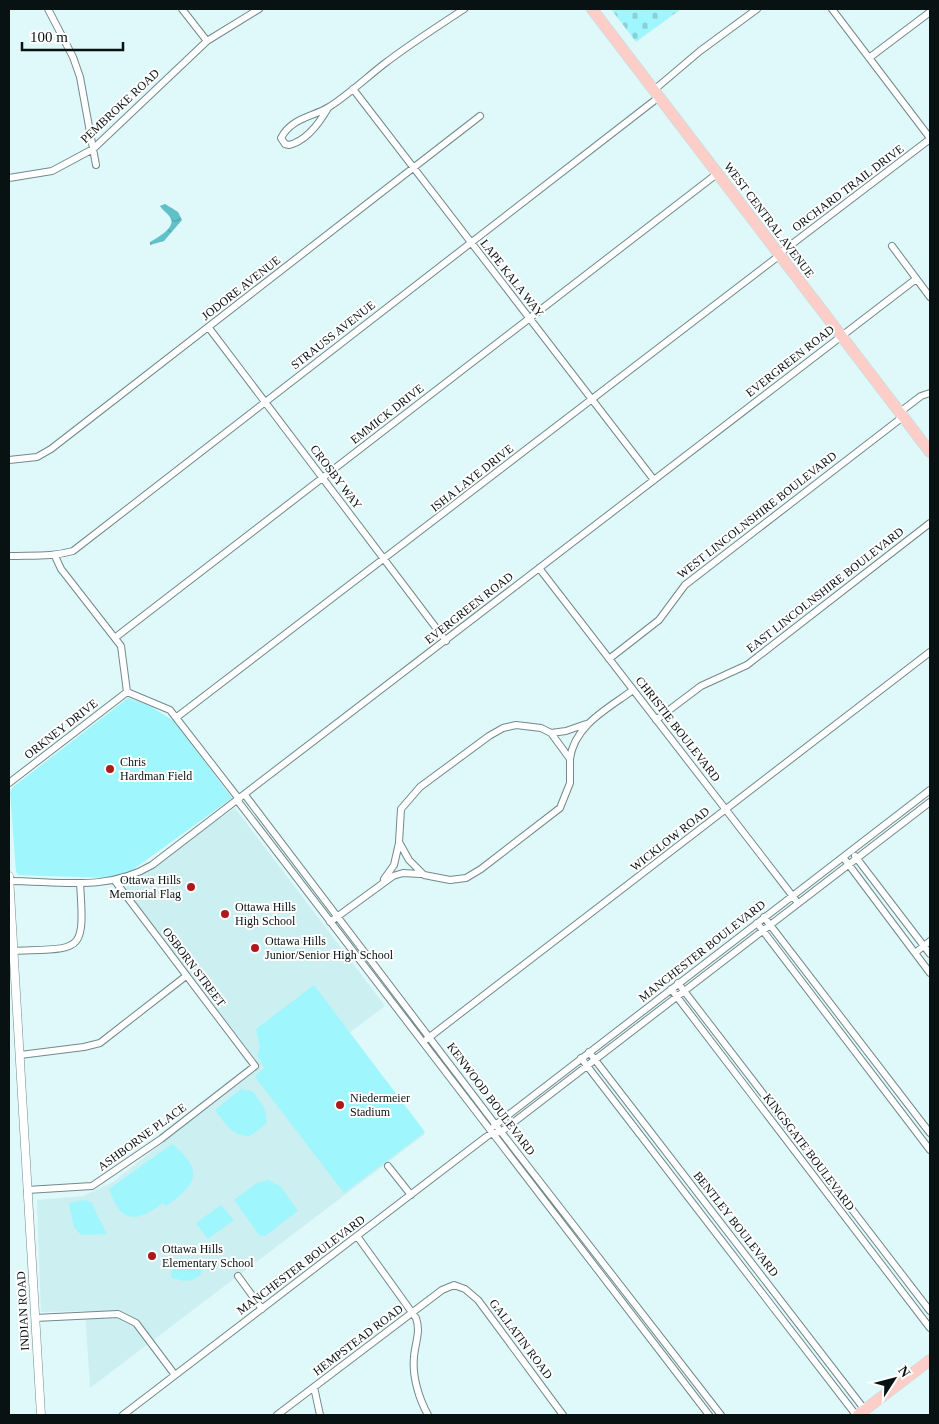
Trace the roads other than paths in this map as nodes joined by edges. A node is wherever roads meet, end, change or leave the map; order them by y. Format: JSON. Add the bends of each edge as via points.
{"nodes":[{"id":1,"x":48,"y":9,"type":"edge"},
{"id":2,"x":182,"y":9,"type":"edge"},
{"id":3,"x":259,"y":9,"type":"edge"},
{"id":4,"x":464,"y":9,"type":"edge"},
{"id":5,"x":592,"y":9,"type":"edge"},
{"id":6,"x":757,"y":9,"type":"edge"},
{"id":7,"x":832,"y":9,"type":"edge"},
{"id":8,"x":930,"y":12,"type":"edge"},
{"id":9,"x":206,"y":41,"type":"junction"},
{"id":10,"x":870,"y":58,"type":"junction"},
{"id":11,"x":353,"y":89,"type":"junction"},
{"id":12,"x":657,"y":93,"type":"junction"},
{"id":13,"x":328,"y":108,"type":"junction"},
{"id":14,"x":480,"y":116,"type":"dead end"},
{"id":15,"x":930,"y":139,"type":"edge"},
{"id":16,"x":93,"y":149,"type":"junction"},
{"id":17,"x":96,"y":164,"type":"dead end"},
{"id":18,"x":413,"y":168,"type":"junction"},
{"id":19,"x":718,"y":173,"type":"junction"},
{"id":20,"x":9,"y":178,"type":"edge"},
{"id":21,"x":471,"y":244,"type":"junction"},
{"id":22,"x":892,"y":246,"type":"dead end"},
{"id":23,"x":779,"y":254,"type":"junction"},
{"id":24,"x":916,"y":279,"type":"junction"},
{"id":25,"x":930,"y":297,"type":"edge"},
{"id":26,"x":529,"y":318,"type":"junction"},
{"id":27,"x":209,"y":328,"type":"junction"},
{"id":28,"x":842,"y":335,"type":"junction"},
{"id":29,"x":930,"y":393,"type":"edge"},
{"id":30,"x":591,"y":400,"type":"junction"},
{"id":31,"x":265,"y":402,"type":"junction"},
{"id":32,"x":902,"y":414,"type":"junction"},
{"id":33,"x":929,"y":449,"type":"edge"},
{"id":34,"x":9,"y":460,"type":"edge"},
{"id":35,"x":323,"y":478,"type":"junction"},
{"id":36,"x":654,"y":480,"type":"junction"},
{"id":37,"x":930,"y":523,"type":"edge"},
{"id":38,"x":9,"y":556,"type":"edge"},
{"id":39,"x":55,"y":556,"type":"junction"},
{"id":40,"x":384,"y":560,"type":"junction"},
{"id":41,"x":539,"y":568,"type":"junction"},
{"id":42,"x":116,"y":637,"type":"junction"},
{"id":43,"x":446,"y":641,"type":"junction"},
{"id":44,"x":930,"y":652,"type":"edge"},
{"id":45,"x":609,"y":658,"type":"junction"},
{"id":46,"x":633,"y":690,"type":"junction"},
{"id":47,"x":127,"y":692,"type":"junction"},
{"id":48,"x":177,"y":717,"type":"junction"},
{"id":49,"x":656,"y":720,"type":"junction"},
{"id":50,"x":589,"y":723,"type":"junction"},
{"id":51,"x":551,"y":732,"type":"junction"},
{"id":52,"x":570,"y":759,"type":"junction"},
{"id":53,"x":9,"y":783,"type":"edge"},
{"id":54,"x":930,"y":790,"type":"edge"},
{"id":55,"x":240,"y":798,"type":"junction"},
{"id":56,"x":930,"y":802,"type":"edge"},
{"id":57,"x":726,"y":810,"type":"junction"},
{"id":58,"x":399,"y":842,"type":"junction"},
{"id":59,"x":851,"y":851,"type":"junction"},
{"id":60,"x":843,"y":857,"type":"junction"},
{"id":61,"x":856,"y":858,"type":"junction"},
{"id":62,"x":848,"y":865,"type":"junction"},
{"id":63,"x":424,"y":875,"type":"junction"},
{"id":64,"x":9,"y":876,"type":"edge"},
{"id":65,"x":9,"y":881,"type":"edge"},
{"id":66,"x":115,"y":881,"type":"junction"},
{"id":67,"x":381,"y":882,"type":"junction"},
{"id":68,"x":80,"y":883,"type":"junction"},
{"id":69,"x":792,"y":896,"type":"junction"},
{"id":70,"x":798,"y":903,"type":"junction"},
{"id":71,"x":337,"y":916,"type":"junction"},
{"id":72,"x":764,"y":917,"type":"junction"},
{"id":73,"x":330,"y":922,"type":"junction"},
{"id":74,"x":756,"y":923,"type":"junction"},
{"id":75,"x":770,"y":925,"type":"junction"},
{"id":76,"x":762,"y":931,"type":"junction"},
{"id":77,"x":930,"y":940,"type":"edge"},
{"id":78,"x":924,"y":946,"type":"junction"},
{"id":79,"x":14,"y":951,"type":"junction"},
{"id":80,"x":915,"y":953,"type":"junction"},
{"id":81,"x":930,"y":954,"type":"edge"},
{"id":82,"x":930,"y":973,"type":"edge"},
{"id":83,"x":186,"y":976,"type":"junction"},
{"id":84,"x":678,"y":983,"type":"junction"},
{"id":85,"x":671,"y":989,"type":"junction"},
{"id":86,"x":684,"y":991,"type":"junction"},
{"id":87,"x":677,"y":997,"type":"junction"},
{"id":88,"x":429,"y":1037,"type":"junction"},
{"id":89,"x":422,"y":1043,"type":"junction"},
{"id":90,"x":589,"y":1052,"type":"junction"},
{"id":91,"x":20,"y":1055,"type":"junction"},
{"id":92,"x":581,"y":1058,"type":"junction"},
{"id":93,"x":595,"y":1060,"type":"junction"},
{"id":94,"x":255,"y":1066,"type":"joint"},
{"id":95,"x":587,"y":1066,"type":"junction"},
{"id":96,"x":495,"y":1124,"type":"junction"},
{"id":97,"x":501,"y":1132,"type":"junction"},
{"id":98,"x":492,"y":1133,"type":"junction"},
{"id":99,"x":930,"y":1133,"type":"edge"},
{"id":100,"x":930,"y":1150,"type":"edge"},
{"id":101,"x":388,"y":1166,"type":"dead end"},
{"id":102,"x":27,"y":1190,"type":"junction"},
{"id":103,"x":411,"y":1195,"type":"junction"},
{"id":104,"x":357,"y":1236,"type":"junction"},
{"id":105,"x":238,"y":1276,"type":"dead end"},
{"id":106,"x":454,"y":1284,"type":"joint"},
{"id":107,"x":262,"y":1309,"type":"junction"},
{"id":108,"x":930,"y":1311,"type":"edge"},
{"id":109,"x":413,"y":1312,"type":"junction"},
{"id":110,"x":35,"y":1318,"type":"junction"},
{"id":111,"x":930,"y":1328,"type":"edge"},
{"id":112,"x":930,"y":1360,"type":"edge"},
{"id":113,"x":175,"y":1375,"type":"junction"},
{"id":114,"x":314,"y":1387,"type":"junction"},
{"id":115,"x":860,"y":1414,"type":"edge"},
{"id":116,"x":41,"y":1415,"type":"edge"},
{"id":117,"x":123,"y":1415,"type":"edge"},
{"id":118,"x":276,"y":1415,"type":"edge"},
{"id":119,"x":320,"y":1415,"type":"edge"},
{"id":120,"x":428,"y":1415,"type":"edge"},
{"id":121,"x":563,"y":1415,"type":"edge"},
{"id":122,"x":709,"y":1415,"type":"edge"},
{"id":123,"x":721,"y":1415,"type":"edge"}],
"edges":[{"from":1,"to":16,"type":"street","via":[[80,77]]},
{"from":2,"to":9,"type":"street"},
{"from":3,"to":9,"type":"street","name":"PEMBROKE ROAD"},
{"from":4,"to":11,"type":"street"},
{"from":5,"to":12,"type":"main road","name":"WEST CENTRAL AVENUE"},
{"from":6,"to":12,"type":"street","name":"STRAUSS AVENUE","via":[[700,51]]},
{"from":7,"to":10,"type":"street"},
{"from":8,"to":10,"type":"street"},
{"from":9,"to":16,"type":"street","name":"PEMBROKE ROAD"},
{"from":10,"to":15,"type":"street"},
{"from":11,"to":13,"type":"street"},
{"from":11,"to":18,"type":"street","name":"LAPE KALA WAY"},
{"from":12,"to":19,"type":"main road","name":"WEST CENTRAL AVENUE"},
{"from":12,"to":21,"type":"street","name":"STRAUSS AVENUE"},
{"from":13,"to":13,"type":"street","via":[[286,130],[282,141],[289,145],[297,142],[314,128]]},
{"from":14,"to":18,"type":"street","name":"JODORE AVENUE"},
{"from":15,"to":23,"type":"street","name":"ORCHARD TRAIL DRIVE"},
{"from":16,"to":17,"type":"street"},
{"from":16,"to":20,"type":"street","name":"PEMBROKE ROAD","via":[[52,172]]},
{"from":18,"to":21,"type":"street","name":"LAPE KALA WAY"},
{"from":18,"to":27,"type":"street","name":"JODORE AVENUE"},
{"from":19,"to":23,"type":"main road","name":"WEST CENTRAL AVENUE"},
{"from":19,"to":26,"type":"street","name":"EMMICK DRIVE"},
{"from":21,"to":26,"type":"street","name":"LAPE KALA WAY"},
{"from":21,"to":31,"type":"street","name":"STRAUSS AVENUE"},
{"from":22,"to":24,"type":"street"},
{"from":23,"to":28,"type":"main road","name":"WEST CENTRAL AVENUE"},
{"from":23,"to":30,"type":"street","name":"ISHA LAYE DRIVE"},
{"from":24,"to":25,"type":"street"},
{"from":24,"to":28,"type":"street","name":"EVERGREEN ROAD"},
{"from":26,"to":30,"type":"street","name":"LAPE KALA WAY"},
{"from":26,"to":35,"type":"street","name":"EMMICK DRIVE"},
{"from":27,"to":31,"type":"street","name":"CROSBY WAY"},
{"from":27,"to":34,"type":"street","name":"JODORE AVENUE","via":[[51,449],[37,457]]},
{"from":28,"to":32,"type":"main road","name":"WEST CENTRAL AVENUE"},
{"from":28,"to":36,"type":"street","name":"EVERGREEN ROAD"},
{"from":29,"to":32,"type":"street","name":"WEST LINCOLNSHIRE BOULEVARD","via":[[921,396]]},
{"from":30,"to":36,"type":"street","name":"LAPE KALA WAY"},
{"from":30,"to":40,"type":"street","name":"ISHA LAYE DRIVE"},
{"from":31,"to":35,"type":"street","name":"CROSBY WAY"},
{"from":31,"to":39,"type":"street","name":"STRAUSS AVENUE","via":[[73,551]]},
{"from":32,"to":33,"type":"main road","name":"WEST CENTRAL AVENUE"},
{"from":32,"to":45,"type":"street","name":"WEST LINCOLNSHIRE BOULEVARD","via":[[685,586],[659,620]]},
{"from":35,"to":40,"type":"street","name":"CROSBY WAY"},
{"from":35,"to":42,"type":"street","name":"EMMICK DRIVE"},
{"from":36,"to":41,"type":"street","name":"EVERGREEN ROAD"},
{"from":37,"to":49,"type":"street","name":"EAST LINCOLNSHIRE BOULEVARD","via":[[747,665],[701,686]]},
{"from":38,"to":39,"type":"street","name":"STRAUSS AVENUE"},
{"from":39,"to":42,"type":"street","via":[[106,628]]},
{"from":40,"to":43,"type":"street","name":"CROSBY WAY"},
{"from":40,"to":48,"type":"street","name":"ISHA LAYE DRIVE"},
{"from":41,"to":43,"type":"street","name":"EVERGREEN ROAD"},
{"from":41,"to":45,"type":"street","name":"CHRISTIE BOULEVARD"},
{"from":42,"to":47,"type":"street","via":[[121,646]]},
{"from":43,"to":55,"type":"street","name":"EVERGREEN ROAD"},
{"from":44,"to":57,"type":"street","name":"WICKLOW ROAD"},
{"from":45,"to":46,"type":"street","name":"CHRISTIE BOULEVARD"},
{"from":46,"to":49,"type":"street","name":"CHRISTIE BOULEVARD"},
{"from":46,"to":50,"type":"street"},
{"from":47,"to":48,"type":"street","via":[[170,710]]},
{"from":47,"to":53,"type":"street","name":"ORKNEY DRIVE"},
{"from":48,"to":55,"type":"street"},
{"from":49,"to":57,"type":"street","name":"CHRISTIE BOULEVARD"},
{"from":50,"to":51,"type":"street"},
{"from":50,"to":52,"type":"street","via":[[571,748]]},
{"from":51,"to":52,"type":"street"},
{"from":51,"to":58,"type":"street","via":[[516,725],[489,736],[420,788],[407,802],[399,819]]},
{"from":52,"to":63,"type":"street","via":[[570,783],[560,808],[466,878],[450,880]]},
{"from":54,"to":59,"type":"street","name":"MANCHESTER BOULEVARD"},
{"from":55,"to":66,"type":"street","name":"EVERGREEN ROAD","via":[[152,864]]},
{"from":55,"to":71,"type":"street","name":"KENWOOD BOULEVARD"},
{"from":55,"to":73,"type":"street","name":"KENWOOD BOULEVARD"},
{"from":56,"to":61,"type":"street","name":"MANCHESTER BOULEVARD"},
{"from":57,"to":69,"type":"street","name":"CHRISTIE BOULEVARD"},
{"from":57,"to":88,"type":"street","name":"WICKLOW ROAD"},
{"from":58,"to":63,"type":"street","via":[[409,860]]},
{"from":58,"to":67,"type":"street","via":[[394,865]]},
{"from":59,"to":60,"type":"street","name":"MANCHESTER BOULEVARD"},
{"from":59,"to":61,"type":"street"},
{"from":60,"to":62,"type":"street"},
{"from":60,"to":69,"type":"street","name":"MANCHESTER BOULEVARD"},
{"from":61,"to":62,"type":"street","name":"MANCHESTER BOULEVARD"},
{"from":61,"to":78,"type":"street"},
{"from":62,"to":70,"type":"street","name":"MANCHESTER BOULEVARD"},
{"from":62,"to":80,"type":"street"},
{"from":63,"to":67,"type":"street","via":[[402,873]]},
{"from":64,"to":65,"type":"street","name":"INDIAN ROAD"},
{"from":65,"to":68,"type":"street","name":"EVERGREEN ROAD"},
{"from":65,"to":79,"type":"street","name":"INDIAN ROAD"},
{"from":66,"to":68,"type":"street","name":"EVERGREEN ROAD"},
{"from":66,"to":83,"type":"street","name":"OSBORN STREET"},
{"from":67,"to":71,"type":"street"},
{"from":68,"to":79,"type":"street","via":[[82,928],[75,943],[64,949]]},
{"from":69,"to":70,"type":"street","name":"CHRISTIE BOULEVARD"},
{"from":69,"to":72,"type":"street","name":"MANCHESTER BOULEVARD"},
{"from":70,"to":75,"type":"street","name":"MANCHESTER BOULEVARD"},
{"from":71,"to":73,"type":"street"},
{"from":71,"to":88,"type":"street","name":"KENWOOD BOULEVARD"},
{"from":72,"to":74,"type":"street","name":"MANCHESTER BOULEVARD"},
{"from":72,"to":75,"type":"street"},
{"from":73,"to":89,"type":"street","name":"KENWOOD BOULEVARD"},
{"from":74,"to":76,"type":"street"},
{"from":74,"to":84,"type":"street","name":"MANCHESTER BOULEVARD"},
{"from":75,"to":76,"type":"street","name":"MANCHESTER BOULEVARD"},
{"from":75,"to":99,"type":"street"},
{"from":76,"to":86,"type":"street","name":"MANCHESTER BOULEVARD"},
{"from":76,"to":100,"type":"street"},
{"from":77,"to":78,"type":"street"},
{"from":78,"to":80,"type":"street"},
{"from":78,"to":81,"type":"street"},
{"from":79,"to":91,"type":"street","name":"INDIAN ROAD"},
{"from":80,"to":82,"type":"street"},
{"from":83,"to":91,"type":"street","via":[[100,1043]]},
{"from":83,"to":94,"type":"street","name":"OSBORN STREET"},
{"from":84,"to":85,"type":"street","name":"MANCHESTER BOULEVARD"},
{"from":84,"to":86,"type":"street","name":"KINGSGATE BOULEVARD"},
{"from":85,"to":87,"type":"street","name":"KINGSGATE BOULEVARD"},
{"from":85,"to":90,"type":"street","name":"MANCHESTER BOULEVARD"},
{"from":86,"to":87,"type":"street","name":"MANCHESTER BOULEVARD"},
{"from":86,"to":108,"type":"street","name":"KINGSGATE BOULEVARD"},
{"from":87,"to":93,"type":"street","name":"MANCHESTER BOULEVARD"},
{"from":87,"to":111,"type":"street","name":"KINGSGATE BOULEVARD"},
{"from":88,"to":89,"type":"street","name":"WICKLOW ROAD"},
{"from":88,"to":96,"type":"street","name":"KENWOOD BOULEVARD"},
{"from":89,"to":98,"type":"street","name":"KENWOOD BOULEVARD"},
{"from":90,"to":92,"type":"street","name":"MANCHESTER BOULEVARD"},
{"from":90,"to":93,"type":"street","name":"BENTLEY BOULEVARD"},
{"from":91,"to":102,"type":"street","name":"INDIAN ROAD"},
{"from":92,"to":95,"type":"street","name":"BENTLEY BOULEVARD"},
{"from":92,"to":96,"type":"street","name":"MANCHESTER BOULEVARD"},
{"from":93,"to":95,"type":"street","name":"MANCHESTER BOULEVARD"},
{"from":93,"to":115,"type":"street","name":"BENTLEY BOULEVARD"},
{"from":94,"to":102,"type":"street","name":"ASHBORNE PLACE","via":[[92,1186]]},
{"from":95,"to":97,"type":"street","name":"MANCHESTER BOULEVARD"},
{"from":95,"to":115,"type":"street","name":"BENTLEY BOULEVARD"},
{"from":96,"to":97,"type":"street","name":"KENWOOD BOULEVARD"},
{"from":96,"to":98,"type":"street"},
{"from":97,"to":98,"type":"street"},
{"from":97,"to":123,"type":"street","name":"KENWOOD BOULEVARD"},
{"from":98,"to":103,"type":"street","name":"MANCHESTER BOULEVARD"},
{"from":98,"to":122,"type":"street","name":"KENWOOD BOULEVARD"},
{"from":101,"to":103,"type":"street"},
{"from":102,"to":110,"type":"street","name":"INDIAN ROAD"},
{"from":103,"to":104,"type":"street","name":"MANCHESTER BOULEVARD"},
{"from":104,"to":107,"type":"street","name":"MANCHESTER BOULEVARD"},
{"from":104,"to":109,"type":"street"},
{"from":105,"to":107,"type":"street"},
{"from":106,"to":109,"type":"street","name":"HEMPSTEAD ROAD"},
{"from":106,"to":121,"type":"street","name":"GALLATIN ROAD","via":[[478,1300]]},
{"from":107,"to":113,"type":"street","name":"MANCHESTER BOULEVARD"},
{"from":109,"to":114,"type":"street","name":"HEMPSTEAD ROAD"},
{"from":109,"to":120,"type":"street","via":[[419,1326],[413,1359],[418,1389]]},
{"from":110,"to":113,"type":"street","via":[[118,1314],[136,1322]]},
{"from":110,"to":116,"type":"street","name":"INDIAN ROAD"},
{"from":112,"to":115,"type":"main road"},
{"from":113,"to":117,"type":"street","name":"MANCHESTER BOULEVARD"},
{"from":114,"to":118,"type":"street","name":"HEMPSTEAD ROAD"},
{"from":114,"to":119,"type":"street"}]}
